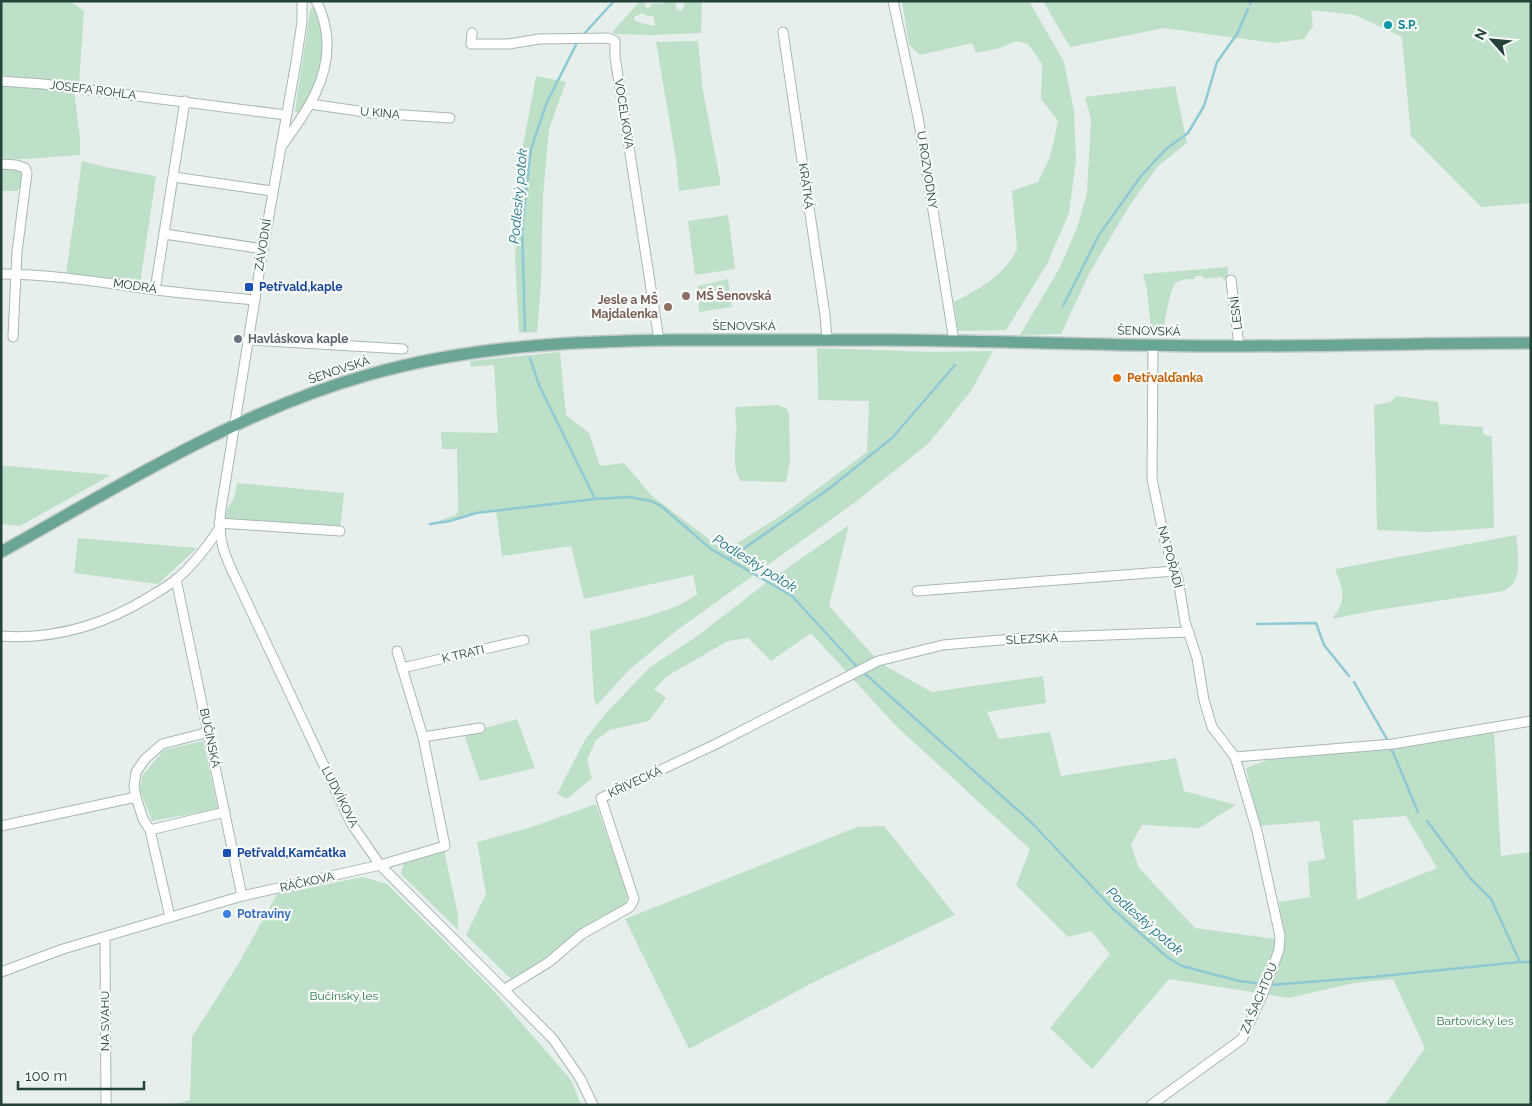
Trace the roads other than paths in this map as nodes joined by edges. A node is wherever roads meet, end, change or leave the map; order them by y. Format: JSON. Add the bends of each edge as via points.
{"nodes":[{"id":1,"x":302,"y":1,"type":"edge"},
{"id":2,"x":316,"y":1,"type":"edge"},
{"id":3,"x":893,"y":1,"type":"edge"},
{"id":4,"x":783,"y":32,"type":"dead end"},
{"id":5,"x":472,"y":33,"type":"dead end"},
{"id":6,"x":1,"y":81,"type":"edge"},
{"id":7,"x":185,"y":101,"type":"junction"},
{"id":8,"x":310,"y":104,"type":"junction"},
{"id":9,"x":286,"y":115,"type":"junction"},
{"id":10,"x":450,"y":118,"type":"dead end"},
{"id":11,"x":280,"y":150,"type":"junction"},
{"id":12,"x":1,"y":164,"type":"edge"},
{"id":13,"x":174,"y":177,"type":"junction"},
{"id":14,"x":272,"y":191,"type":"junction"},
{"id":15,"x":165,"y":234,"type":"junction"},
{"id":16,"x":262,"y":249,"type":"junction"},
{"id":17,"x":1,"y":274,"type":"edge"},
{"id":18,"x":15,"y":274,"type":"junction"},
{"id":19,"x":1231,"y":280,"type":"dead end"},
{"id":20,"x":155,"y":290,"type":"junction"},
{"id":21,"x":255,"y":300,"type":"junction"},
{"id":22,"x":13,"y":337,"type":"dead end"},
{"id":23,"x":249,"y":340,"type":"junction"},
{"id":24,"x":659,"y":340,"type":"junction"},
{"id":25,"x":827,"y":340,"type":"junction"},
{"id":26,"x":954,"y":341,"type":"junction"},
{"id":27,"x":1531,"y":343,"type":"edge"},
{"id":28,"x":1153,"y":345,"type":"junction"},
{"id":29,"x":1239,"y":346,"type":"junction"},
{"id":30,"x":403,"y":349,"type":"dead end"},
{"id":31,"x":235,"y":424,"type":"junction"},
{"id":32,"x":219,"y":526,"type":"junction"},
{"id":33,"x":340,"y":531,"type":"dead end"},
{"id":34,"x":1,"y":552,"type":"edge"},
{"id":35,"x":1175,"y":571,"type":"junction"},
{"id":36,"x":176,"y":580,"type":"junction"},
{"id":37,"x":917,"y":591,"type":"dead end"},
{"id":38,"x":1189,"y":632,"type":"junction"},
{"id":39,"x":1,"y":636,"type":"edge"},
{"id":40,"x":524,"y":640,"type":"dead end"},
{"id":41,"x":397,"y":651,"type":"dead end"},
{"id":42,"x":878,"y":661,"type":"joint"},
{"id":43,"x":402,"y":668,"type":"junction"},
{"id":44,"x":1531,"y":720,"type":"edge"},
{"id":45,"x":480,"y":728,"type":"dead end"},
{"id":46,"x":209,"y":732,"type":"junction"},
{"id":47,"x":423,"y":737,"type":"junction"},
{"id":48,"x":1235,"y":757,"type":"junction"},
{"id":49,"x":136,"y":797,"type":"junction"},
{"id":50,"x":225,"y":812,"type":"junction"},
{"id":51,"x":1,"y":826,"type":"edge"},
{"id":52,"x":150,"y":830,"type":"junction"},
{"id":53,"x":380,"y":865,"type":"junction"},
{"id":54,"x":242,"y":896,"type":"junction"},
{"id":55,"x":170,"y":918,"type":"junction"},
{"id":56,"x":1280,"y":936,"type":"joint"},
{"id":57,"x":105,"y":937,"type":"junction"},
{"id":58,"x":1,"y":972,"type":"edge"},
{"id":59,"x":505,"y":989,"type":"junction"},
{"id":60,"x":106,"y":1105,"type":"edge"},
{"id":61,"x":593,"y":1105,"type":"edge"},
{"id":62,"x":1151,"y":1105,"type":"edge"}],
"edges":[{"from":1,"to":9,"type":"street","name":"ZÁVODNÍ"},
{"from":2,"to":8,"type":"street","name":"ZÁVODNÍ","via":[[324,20],[327,49],[323,74]]},
{"from":3,"to":26,"type":"street","name":"U ROZVODNY","via":[[918,117]]},
{"from":4,"to":25,"type":"street","name":"KRÁTKÁ"},
{"from":5,"to":24,"type":"street","name":"VOCELKOVA","via":[[471,44],[509,44],[539,39],[608,38],[614,41]]},
{"from":6,"to":7,"type":"street","name":"JOSEFA ROHLA"},
{"from":7,"to":9,"type":"street","name":"JOSEFA ROHLA"},
{"from":7,"to":13,"type":"street"},
{"from":8,"to":10,"type":"street","name":"U KINA","via":[[372,114]]},
{"from":8,"to":11,"type":"street","name":"ZÁVODNÍ"},
{"from":9,"to":11,"type":"street","name":"ZÁVODNÍ"},
{"from":11,"to":14,"type":"street","name":"ZÁVODNÍ"},
{"from":12,"to":18,"type":"street","via":[[25,168],[27,173]]},
{"from":13,"to":14,"type":"street"},
{"from":13,"to":15,"type":"street"},
{"from":14,"to":16,"type":"street","name":"ZÁVODNÍ"},
{"from":15,"to":16,"type":"street"},
{"from":15,"to":20,"type":"street"},
{"from":16,"to":21,"type":"street","name":"ZÁVODNÍ"},
{"from":17,"to":18,"type":"street","name":"MODRÁ"},
{"from":18,"to":20,"type":"street","name":"MODRÁ"},
{"from":18,"to":22,"type":"street"},
{"from":19,"to":29,"type":"street","name":"LESNÍ"},
{"from":20,"to":21,"type":"street","name":"MODRÁ"},
{"from":21,"to":23,"type":"street","name":"ZÁVODNÍ"},
{"from":23,"to":30,"type":"street"},
{"from":23,"to":31,"type":"street","name":"ZÁVODNÍ"},
{"from":24,"to":25,"type":"main road","name":"ŠENOVSKÁ"},
{"from":24,"to":31,"type":"main road","name":"ŠENOVSKÁ","via":[[527,346],[424,361],[327,388]]},
{"from":25,"to":26,"type":"main road","name":"ŠENOVSKÁ"},
{"from":26,"to":28,"type":"main road","name":"ŠENOVSKÁ"},
{"from":27,"to":29,"type":"main road","name":"ŠENOVSKÁ"},
{"from":28,"to":29,"type":"main road","name":"ŠENOVSKÁ"},
{"from":28,"to":35,"type":"street","name":"NA POŘADÍ","via":[[1152,479],[1165,542]]},
{"from":31,"to":32,"type":"street","name":"LUDVÍKOVA"},
{"from":31,"to":34,"type":"main road","name":"ŠENOVSKÁ"},
{"from":32,"to":33,"type":"street"},
{"from":32,"to":36,"type":"street","via":[[201,555]]},
{"from":32,"to":53,"type":"street","name":"LUDVÍKOVA","via":[[222,548],[347,814]]},
{"from":35,"to":37,"type":"street"},
{"from":35,"to":38,"type":"street","name":"NA POŘADÍ"},
{"from":36,"to":39,"type":"street","via":[[134,606],[83,628],[35,637]]},
{"from":36,"to":46,"type":"street","name":"BUČINSKÁ"},
{"from":38,"to":42,"type":"street","name":"SLEZSKÁ","via":[[1025,638],[952,645]]},
{"from":38,"to":48,"type":"street","name":"NA POŘADÍ","via":[[1212,727]]},
{"from":40,"to":43,"type":"street","name":"K TRATI"},
{"from":41,"to":43,"type":"street"},
{"from":42,"to":59,"type":"street","name":"KŘIVECKÁ","via":[[602,798],[634,899],[630,907],[582,934],[549,962]]},
{"from":43,"to":47,"type":"street"},
{"from":44,"to":48,"type":"street","via":[[1393,744]]},
{"from":45,"to":47,"type":"street"},
{"from":46,"to":49,"type":"street","via":[[162,744],[145,759],[136,772]]},
{"from":46,"to":50,"type":"street","name":"BUČINSKÁ"},
{"from":47,"to":53,"type":"street","name":"RÁČKOVA","via":[[445,846]]},
{"from":48,"to":56,"type":"street","name":"NA POŘADÍ","via":[[1257,832]]},
{"from":49,"to":51,"type":"street"},
{"from":49,"to":52,"type":"street"},
{"from":50,"to":52,"type":"street"},
{"from":50,"to":54,"type":"street","name":"BUČINSKÁ"},
{"from":52,"to":55,"type":"street"},
{"from":53,"to":54,"type":"street","name":"RÁČKOVA"},
{"from":53,"to":59,"type":"street","name":"LUDVÍKOVA"},
{"from":54,"to":55,"type":"street","name":"RÁČKOVA"},
{"from":55,"to":57,"type":"street","name":"RÁČKOVA"},
{"from":56,"to":62,"type":"street","name":"ZA ŠACHTOU","via":[[1279,950],[1242,1039]]},
{"from":57,"to":58,"type":"street","name":"RÁČKOVA"},
{"from":57,"to":60,"type":"street","name":"NA SVAHU"},
{"from":59,"to":61,"type":"street","name":"LUDVÍKOVA","via":[[565,1054]]}]}
